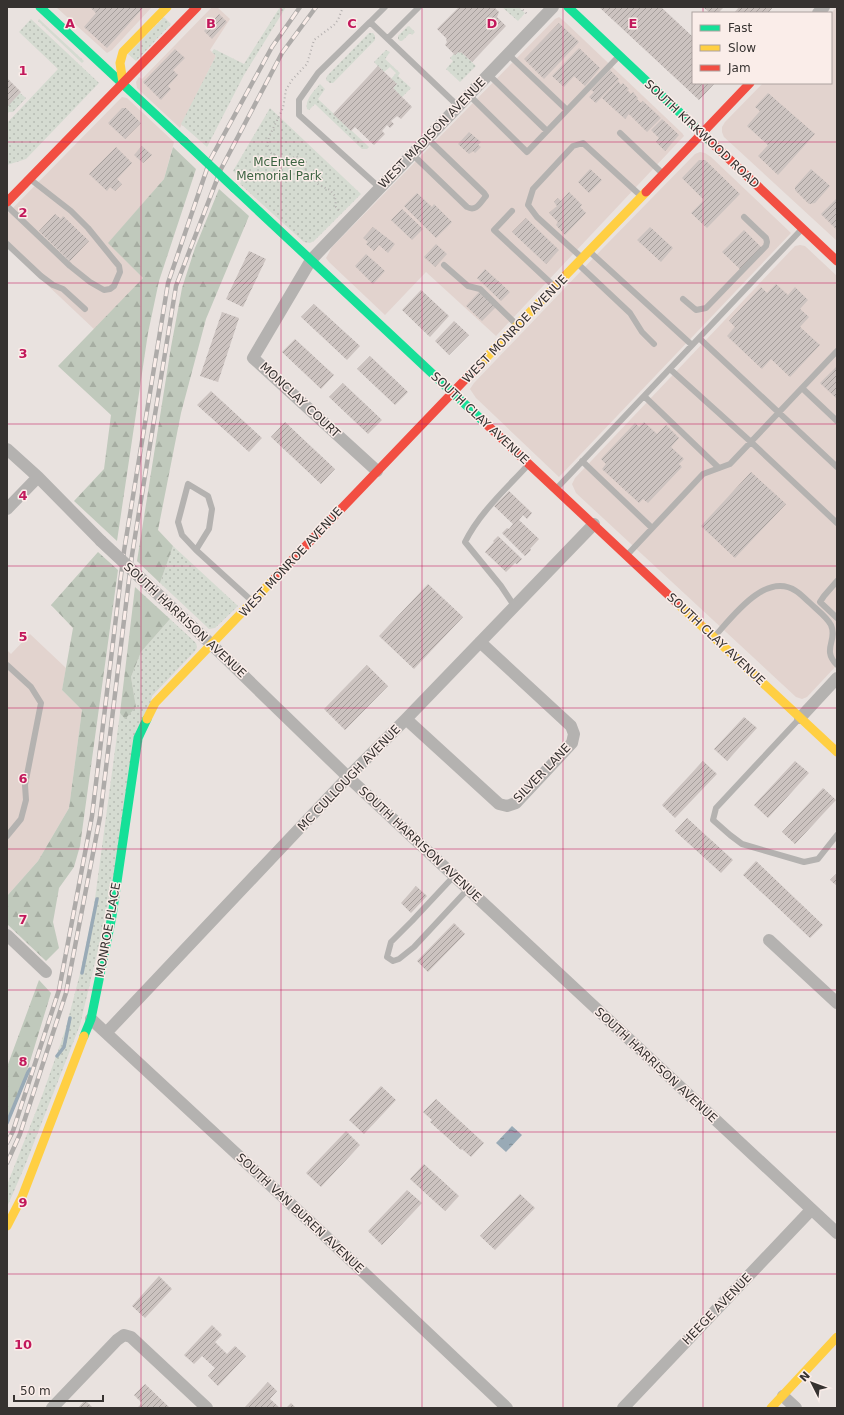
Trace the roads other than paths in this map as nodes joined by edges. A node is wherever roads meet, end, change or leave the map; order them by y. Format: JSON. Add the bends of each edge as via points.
{"nodes":[{"id":1,"x":40,"y":7,"type":"edge"},
{"id":2,"x":167,"y":7,"type":"edge"},
{"id":3,"x":197,"y":7,"type":"edge"},
{"id":4,"x":385,"y":7,"type":"edge"},
{"id":5,"x":419,"y":7,"type":"edge"},
{"id":6,"x":553,"y":7,"type":"edge"},
{"id":7,"x":568,"y":7,"type":"edge"},
{"id":8,"x":370,"y":22,"type":"junction"},
{"id":9,"x":388,"y":38,"type":"junction"},
{"id":10,"x":508,"y":54,"type":"junction"},
{"id":11,"x":620,"y":55,"type":"junction"},
{"id":12,"x":488,"y":74,"type":"junction"},
{"id":13,"x":123,"y":83,"type":"junction"},
{"id":14,"x":749,"y":84,"type":"edge"},
{"id":15,"x":469,"y":95,"type":"junction"},
{"id":16,"x":458,"y":106,"type":"junction"},
{"id":17,"x":568,"y":110,"type":"junction"},
{"id":18,"x":547,"y":131,"type":"junction"},
{"id":19,"x":620,"y":133,"type":"dead end"},
{"id":20,"x":702,"y":133,"type":"junction"},
{"id":21,"x":427,"y":138,"type":"junction"},
{"id":22,"x":412,"y":154,"type":"junction"},
{"id":23,"x":663,"y":174,"type":"junction"},
{"id":24,"x":30,"y":179,"type":"junction"},
{"id":25,"x":380,"y":188,"type":"junction"},
{"id":26,"x":642,"y":196,"type":"junction"},
{"id":27,"x":7,"y":202,"type":"edge"},
{"id":28,"x":7,"y":206,"type":"edge"},
{"id":29,"x":512,"y":212,"type":"dead end"},
{"id":30,"x":744,"y":216,"type":"dead end"},
{"id":31,"x":803,"y":229,"type":"junction"},
{"id":32,"x":7,"y":244,"type":"edge"},
{"id":33,"x":590,"y":251,"type":"junction"},
{"id":34,"x":311,"y":260,"type":"junction"},
{"id":35,"x":580,"y":261,"type":"junction"},
{"id":36,"x":837,"y":261,"type":"edge"},
{"id":37,"x":444,"y":265,"type":"dead end"},
{"id":38,"x":555,"y":287,"type":"junction"},
{"id":39,"x":683,"y":299,"type":"dead end"},
{"id":40,"x":85,"y":308,"type":"dead end"},
{"id":41,"x":518,"y":326,"type":"junction"},
{"id":42,"x":699,"y":338,"type":"junction"},
{"id":43,"x":654,"y":344,"type":"dead end"},
{"id":44,"x":692,"y":345,"type":"junction"},
{"id":45,"x":837,"y":351,"type":"edge"},
{"id":46,"x":670,"y":368,"type":"junction"},
{"id":47,"x":802,"y":388,"type":"junction"},
{"id":48,"x":453,"y":394,"type":"junction"},
{"id":49,"x":644,"y":396,"type":"junction"},
{"id":50,"x":779,"y":413,"type":"junction"},
{"id":51,"x":837,"y":421,"type":"edge"},
{"id":52,"x":751,"y":442,"type":"junction"},
{"id":53,"x":7,"y":449,"type":"edge"},
{"id":54,"x":582,"y":461,"type":"junction"},
{"id":55,"x":529,"y":464,"type":"junction"},
{"id":56,"x":837,"y":467,"type":"edge"},
{"id":57,"x":719,"y":468,"type":"junction"},
{"id":58,"x":377,"y":471,"type":"junction"},
{"id":59,"x":38,"y":477,"type":"junction"},
{"id":60,"x":556,"y":489,"type":"junction"},
{"id":61,"x":7,"y":509,"type":"edge"},
{"id":62,"x":837,"y":523,"type":"edge"},
{"id":63,"x":594,"y":524,"type":"junction"},
{"id":64,"x":652,"y":528,"type":"junction"},
{"id":65,"x":196,"y":550,"type":"junction"},
{"id":66,"x":627,"y":555,"type":"junction"},
{"id":67,"x":837,"y":581,"type":"edge"},
{"id":68,"x":253,"y":602,"type":"junction"},
{"id":69,"x":515,"y":606,"type":"junction"},
{"id":70,"x":837,"y":618,"type":"edge"},
{"id":71,"x":714,"y":637,"type":"junction"},
{"id":72,"x":480,"y":642,"type":"junction"},
{"id":73,"x":212,"y":645,"type":"junction"},
{"id":74,"x":837,"y":664,"type":"edge"},
{"id":75,"x":7,"y":665,"type":"edge"},
{"id":76,"x":837,"y":678,"type":"edge"},
{"id":77,"x":800,"y":718,"type":"junction"},
{"id":78,"x":406,"y":719,"type":"junction"},
{"id":79,"x":837,"y":752,"type":"edge"},
{"id":80,"x":348,"y":777,"type":"junction"},
{"id":81,"x":837,"y":835,"type":"edge"},
{"id":82,"x":7,"y":836,"type":"edge"},
{"id":83,"x":454,"y":876,"type":"junction"},
{"id":84,"x":468,"y":889,"type":"junction"},
{"id":85,"x":7,"y":935,"type":"edge"},
{"id":86,"x":769,"y":940,"type":"dead end"},
{"id":87,"x":46,"y":972,"type":"dead end"},
{"id":88,"x":837,"y":1003,"type":"edge"},
{"id":89,"x":91,"y":1019,"type":"junction"},
{"id":90,"x":106,"y":1033,"type":"junction"},
{"id":91,"x":811,"y":1210,"type":"junction"},
{"id":92,"x":7,"y":1226,"type":"edge"},
{"id":93,"x":837,"y":1233,"type":"edge"},
{"id":94,"x":837,"y":1337,"type":"edge"},
{"id":95,"x":783,"y":1396,"type":"junction"},
{"id":96,"x":52,"y":1408,"type":"edge"},
{"id":97,"x":207,"y":1408,"type":"edge"},
{"id":98,"x":507,"y":1408,"type":"edge"},
{"id":99,"x":622,"y":1408,"type":"edge"},
{"id":100,"x":771,"y":1408,"type":"edge"},
{"id":101,"x":796,"y":1408,"type":"edge"}],
"edges":[{"from":1,"to":13,"type":"street","name":"SOUTH CLAY AVENUE"},
{"from":2,"to":13,"type":"street","via":[[124,52],[120,65]]},
{"from":3,"to":13,"type":"street"},
{"from":4,"to":8,"type":"lane"},
{"from":5,"to":9,"type":"lane"},
{"from":6,"to":10,"type":"street","name":"WEST MADISON AVENUE"},
{"from":7,"to":11,"type":"street","name":"SOUTH KIRKWOOD ROAD"},
{"from":8,"to":9,"type":"lane"},
{"from":8,"to":25,"type":"lane","via":[[318,73],[299,100],[299,115]]},
{"from":9,"to":16,"type":"lane"},
{"from":10,"to":12,"type":"street","name":"WEST MADISON AVENUE"},
{"from":10,"to":17,"type":"lane"},
{"from":11,"to":17,"type":"lane"},
{"from":11,"to":20,"type":"street","name":"SOUTH KIRKWOOD ROAD"},
{"from":12,"to":15,"type":"street","name":"WEST MADISON AVENUE"},
{"from":12,"to":18,"type":"lane"},
{"from":13,"to":24,"type":"street"},
{"from":13,"to":34,"type":"street","name":"SOUTH CLAY AVENUE","bridge":true},
{"from":14,"to":20,"type":"street","name":"WEST MONROE AVENUE"},
{"from":15,"to":16,"type":"street","name":"WEST MADISON AVENUE"},
{"from":15,"to":18,"type":"lane","via":[[527,152]]},
{"from":16,"to":21,"type":"street","name":"WEST MADISON AVENUE"},
{"from":17,"to":18,"type":"lane"},
{"from":19,"to":23,"type":"lane"},
{"from":20,"to":23,"type":"street","name":"WEST MONROE AVENUE"},
{"from":20,"to":31,"type":"street","name":"SOUTH KIRKWOOD ROAD"},
{"from":21,"to":22,"type":"street","name":"WEST MADISON AVENUE"},
{"from":21,"to":22,"type":"lane","via":[[484,193],[486,196],[475,208],[467,207]]},
{"from":22,"to":25,"type":"street","name":"WEST MADISON AVENUE"},
{"from":23,"to":26,"type":"street","name":"WEST MONROE AVENUE"},
{"from":24,"to":27,"type":"street"},
{"from":24,"to":28,"type":"lane","via":[[88,228],[119,266],[120,272],[114,286],[104,290],[90,282]]},
{"from":25,"to":34,"type":"street","name":"WEST MADISON AVENUE"},
{"from":26,"to":33,"type":"street","name":"WEST MONROE AVENUE"},
{"from":26,"to":35,"type":"lane","via":[[583,143],[572,146],[534,189],[528,205],[537,218]]},
{"from":29,"to":38,"type":"lane","via":[[494,230]]},
{"from":30,"to":39,"type":"lane","via":[[766,238],[766,246],[706,308],[696,310]]},
{"from":31,"to":36,"type":"street","name":"SOUTH KIRKWOOD ROAD"},
{"from":31,"to":42,"type":"lane"},
{"from":32,"to":40,"type":"lane","via":[[41,276],[63,289]]},
{"from":33,"to":35,"type":"street","name":"WEST MONROE AVENUE"},
{"from":33,"to":44,"type":"lane"},
{"from":34,"to":48,"type":"street","name":"SOUTH CLAY AVENUE"},
{"from":34,"to":58,"type":"street","name":"MONCLAY COURT","via":[[253,358]]},
{"from":35,"to":38,"type":"street","name":"WEST MONROE AVENUE"},
{"from":35,"to":43,"type":"lane","via":[[630,313],[642,332]]},
{"from":37,"to":41,"type":"lane","via":[[468,286],[480,289]]},
{"from":38,"to":41,"type":"street","name":"WEST MONROE AVENUE"},
{"from":41,"to":48,"type":"street","name":"WEST MONROE AVENUE"},
{"from":42,"to":44,"type":"lane"},
{"from":42,"to":50,"type":"lane"},
{"from":44,"to":46,"type":"lane"},
{"from":45,"to":47,"type":"lane"},
{"from":46,"to":49,"type":"lane"},
{"from":46,"to":52,"type":"lane"},
{"from":47,"to":50,"type":"lane"},
{"from":47,"to":51,"type":"lane"},
{"from":48,"to":55,"type":"street","name":"SOUTH CLAY AVENUE"},
{"from":48,"to":58,"type":"street","name":"WEST MONROE AVENUE"},
{"from":49,"to":54,"type":"lane"},
{"from":49,"to":57,"type":"lane"},
{"from":50,"to":52,"type":"lane"},
{"from":50,"to":56,"type":"lane"},
{"from":52,"to":57,"type":"lane","via":[[730,464]]},
{"from":52,"to":62,"type":"lane"},
{"from":53,"to":59,"type":"street","name":"SOUTH HARRISON AVENUE"},
{"from":54,"to":60,"type":"lane"},
{"from":54,"to":64,"type":"lane"},
{"from":55,"to":60,"type":"street","name":"SOUTH CLAY AVENUE"},
{"from":55,"to":69,"type":"lane","via":[[484,513],[465,542]]},
{"from":57,"to":64,"type":"lane","via":[[703,474]]},
{"from":58,"to":68,"type":"street","name":"WEST MONROE AVENUE"},
{"from":59,"to":61,"type":"street"},
{"from":59,"to":73,"type":"street","name":"SOUTH HARRISON AVENUE","bridge":true,"via":[[101,541]]},
{"from":60,"to":63,"type":"street","name":"SOUTH CLAY AVENUE"},
{"from":63,"to":66,"type":"street","name":"SOUTH CLAY AVENUE"},
{"from":63,"to":69,"type":"street","name":"MC CULLOUGH AVENUE"},
{"from":64,"to":66,"type":"lane"},
{"from":65,"to":65,"type":"lane","via":[[182,535],[178,522],[188,484],[208,496],[212,509],[209,528]]},
{"from":65,"to":68,"type":"lane"},
{"from":66,"to":71,"type":"street","name":"SOUTH CLAY AVENUE"},
{"from":67,"to":70,"type":"lane","via":[[820,602]]},
{"from":68,"to":73,"type":"street","name":"WEST MONROE AVENUE"},
{"from":69,"to":72,"type":"street","name":"MC CULLOUGH AVENUE"},
{"from":71,"to":74,"type":"lane","via":[[761,590],[778,586],[787,587],[804,597],[831,624],[829,652]]},
{"from":71,"to":77,"type":"street","name":"SOUTH CLAY AVENUE"},
{"from":72,"to":78,"type":"street","name":"MC CULLOUGH AVENUE"},
{"from":72,"to":78,"type":"street","name":"SILVER LANE","via":[[571,726],[574,734],[572,743],[516,803],[507,806],[498,804]]},
{"from":73,"to":80,"type":"street","name":"SOUTH HARRISON AVENUE"},
{"from":73,"to":89,"type":"street","name":"MONROE PLACE","via":[[155,703],[138,738],[112,916]]},
{"from":75,"to":82,"type":"lane","via":[[31,687],[42,703],[25,785],[26,800],[20,819]]},
{"from":76,"to":77,"type":"street"},
{"from":77,"to":79,"type":"street","name":"SOUTH CLAY AVENUE"},
{"from":77,"to":81,"type":"lane","via":[[716,808],[713,820],[742,844],[804,862],[818,859]]},
{"from":78,"to":80,"type":"street","name":"MC CULLOUGH AVENUE"},
{"from":80,"to":83,"type":"street","name":"SOUTH HARRISON AVENUE"},
{"from":80,"to":90,"type":"street","name":"MC CULLOUGH AVENUE"},
{"from":83,"to":84,"type":"street","name":"SOUTH HARRISON AVENUE"},
{"from":83,"to":84,"type":"lane","via":[[391,942],[387,957],[393,961],[400,959]]},
{"from":84,"to":91,"type":"street","name":"SOUTH HARRISON AVENUE"},
{"from":85,"to":87,"type":"street"},
{"from":86,"to":88,"type":"street"},
{"from":89,"to":90,"type":"street","name":"SOUTH VAN BUREN AVENUE"},
{"from":89,"to":92,"type":"street","name":"MONROE PLACE","via":[[22,1197]]},
{"from":90,"to":98,"type":"street","name":"SOUTH VAN BUREN AVENUE"},
{"from":91,"to":93,"type":"street","name":"SOUTH HARRISON AVENUE"},
{"from":91,"to":99,"type":"street","name":"HEEGE AVENUE"},
{"from":94,"to":95,"type":"street"},
{"from":95,"to":100,"type":"street"},
{"from":95,"to":101,"type":"street"},
{"from":96,"to":97,"type":"street","via":[[124,1335],[131,1337]]}]}
